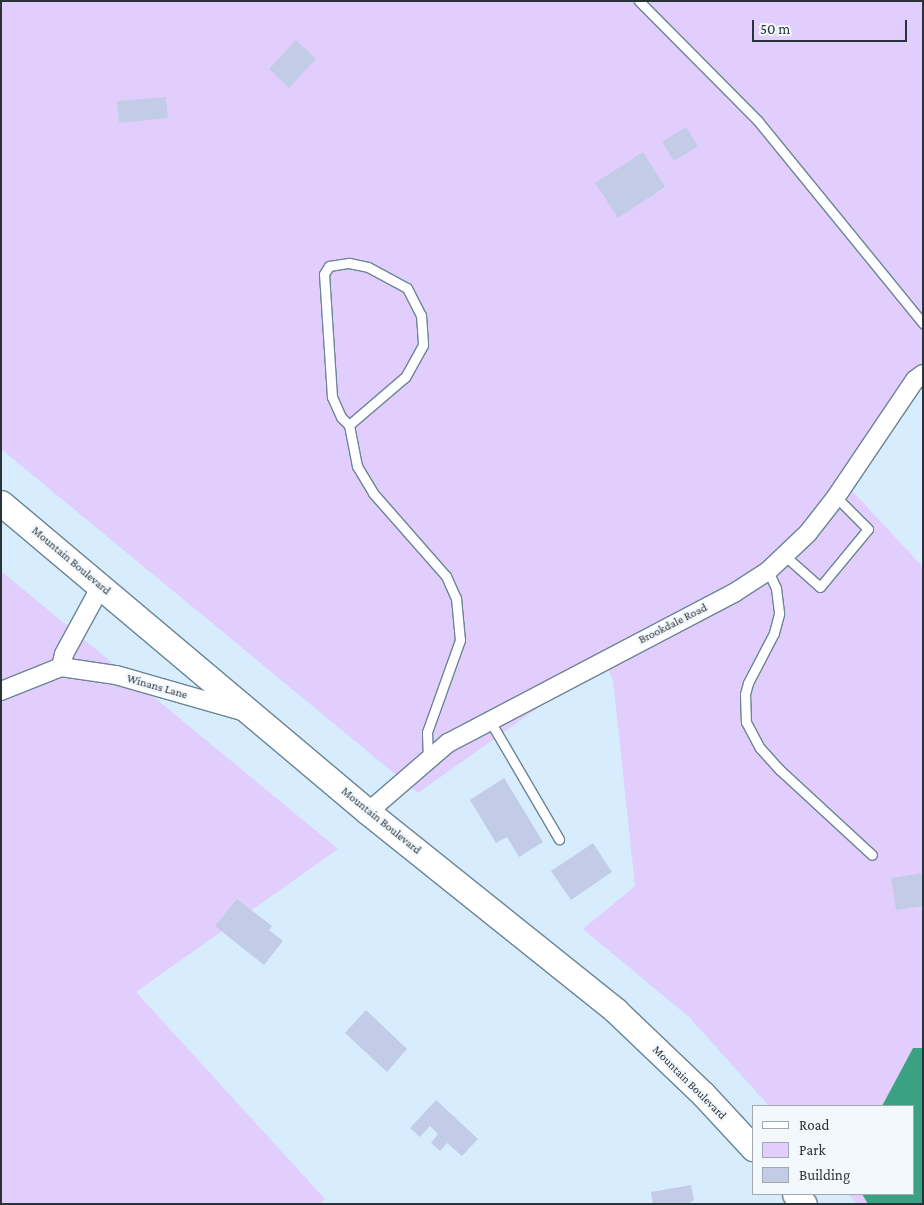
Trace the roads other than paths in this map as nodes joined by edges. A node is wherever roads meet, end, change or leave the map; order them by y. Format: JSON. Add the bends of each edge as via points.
{"nodes":[{"id":1,"x":639,"y":1,"type":"edge"},
{"id":2,"x":923,"y":323,"type":"edge"},
{"id":3,"x":923,"y":374,"type":"edge"},
{"id":4,"x":349,"y":425,"type":"junction"},
{"id":5,"x":836,"y":497,"type":"junction"},
{"id":6,"x":1,"y":503,"type":"edge"},
{"id":7,"x":784,"y":555,"type":"junction"},
{"id":8,"x":768,"y":571,"type":"junction"},
{"id":9,"x":101,"y":586,"type":"junction"},
{"id":10,"x":61,"y":667,"type":"junction"},
{"id":11,"x":1,"y":691,"type":"edge"},
{"id":12,"x":252,"y":714,"type":"junction"},
{"id":13,"x":490,"y":720,"type":"junction"},
{"id":14,"x":428,"y":757,"type":"junction"},
{"id":15,"x":368,"y":812,"type":"junction"},
{"id":16,"x":559,"y":839,"type":"dead end"},
{"id":17,"x":872,"y":855,"type":"dead end"},
{"id":18,"x":752,"y":1147,"type":"edge"}],
"edges":[{"from":1,"to":2,"type":"lane","via":[[758,121]]},
{"from":3,"to":5,"type":"street","name":"Brookdale Road","via":[[915,380]]},
{"from":4,"to":4,"type":"lane","via":[[405,377],[423,345],[421,315],[407,288],[368,266],[349,263],[329,266],[324,274],[332,396],[341,417]]},
{"from":4,"to":14,"type":"lane","via":[[357,466],[369,487],[446,576],[456,598],[460,640],[427,732]]},
{"from":5,"to":7,"type":"street","name":"Brookdale Road"},
{"from":5,"to":7,"type":"lane","via":[[868,529],[820,587]]},
{"from":6,"to":9,"type":"street","name":"Mountain Boulevard"},
{"from":7,"to":8,"type":"street","name":"Brookdale Road"},
{"from":8,"to":13,"type":"street","name":"Brookdale Road","via":[[734,593]]},
{"from":8,"to":17,"type":"lane","via":[[776,588],[779,614],[774,633],[748,683],[746,722],[760,748],[780,770]]},
{"from":9,"to":10,"type":"street","via":[[64,654]]},
{"from":9,"to":12,"type":"street","name":"Mountain Boulevard"},
{"from":10,"to":11,"type":"street"},
{"from":10,"to":12,"type":"street","name":"Winans Lane","via":[[116,676]]},
{"from":12,"to":15,"type":"street","name":"Mountain Boulevard"},
{"from":13,"to":14,"type":"street","name":"Brookdale Road"},
{"from":13,"to":16,"type":"lane"},
{"from":14,"to":15,"type":"street","name":"Brookdale Road"},
{"from":15,"to":18,"type":"street","name":"Mountain Boulevard","via":[[615,1010],[703,1094]]}]}
